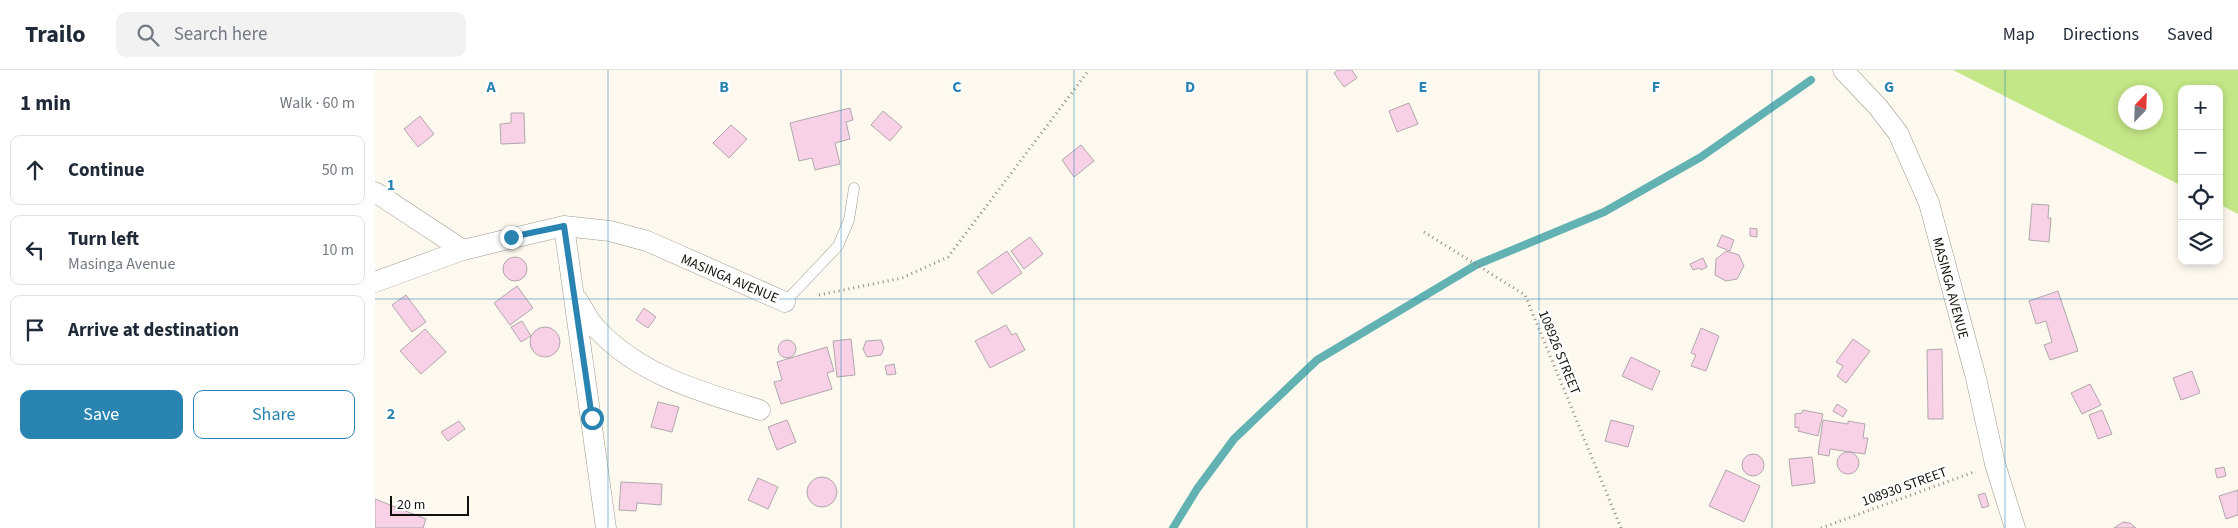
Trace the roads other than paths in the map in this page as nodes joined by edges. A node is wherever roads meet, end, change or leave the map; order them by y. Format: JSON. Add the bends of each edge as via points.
{"nodes":[{"id":1,"x":1843,"y":70,"type":"edge"},
{"id":2,"x":854,"y":188,"type":"dead end"},
{"id":3,"x":375,"y":192,"type":"edge"},
{"id":4,"x":564,"y":226,"type":"junction"},
{"id":5,"x":463,"y":250,"type":"junction"},
{"id":6,"x":375,"y":282,"type":"edge"},
{"id":7,"x":573,"y":290,"type":"junction"},
{"id":8,"x":785,"y":302,"type":"joint"},
{"id":9,"x":760,"y":410,"type":"dead end"},
{"id":10,"x":607,"y":528,"type":"edge"},
{"id":11,"x":2015,"y":528,"type":"edge"}],
"edges":[{"from":1,"to":11,"type":"street","name":"MASINGA AVENUE","via":[[1897,133],[1929,203],[1976,378],[1995,464]]},
{"from":2,"to":8,"type":"lane","via":[[849,220],[838,246]]},
{"from":3,"to":5,"type":"street"},
{"from":4,"to":5,"type":"street","name":"MASINGA AVENUE"},
{"from":4,"to":7,"type":"street"},
{"from":4,"to":8,"type":"street","name":"MASINGA AVENUE","via":[[610,231],[647,241]]},
{"from":5,"to":6,"type":"street","name":"MASINGA AVENUE"},
{"from":7,"to":9,"type":"street","via":[[595,328],[641,366],[699,392]]},
{"from":7,"to":10,"type":"street"}]}
